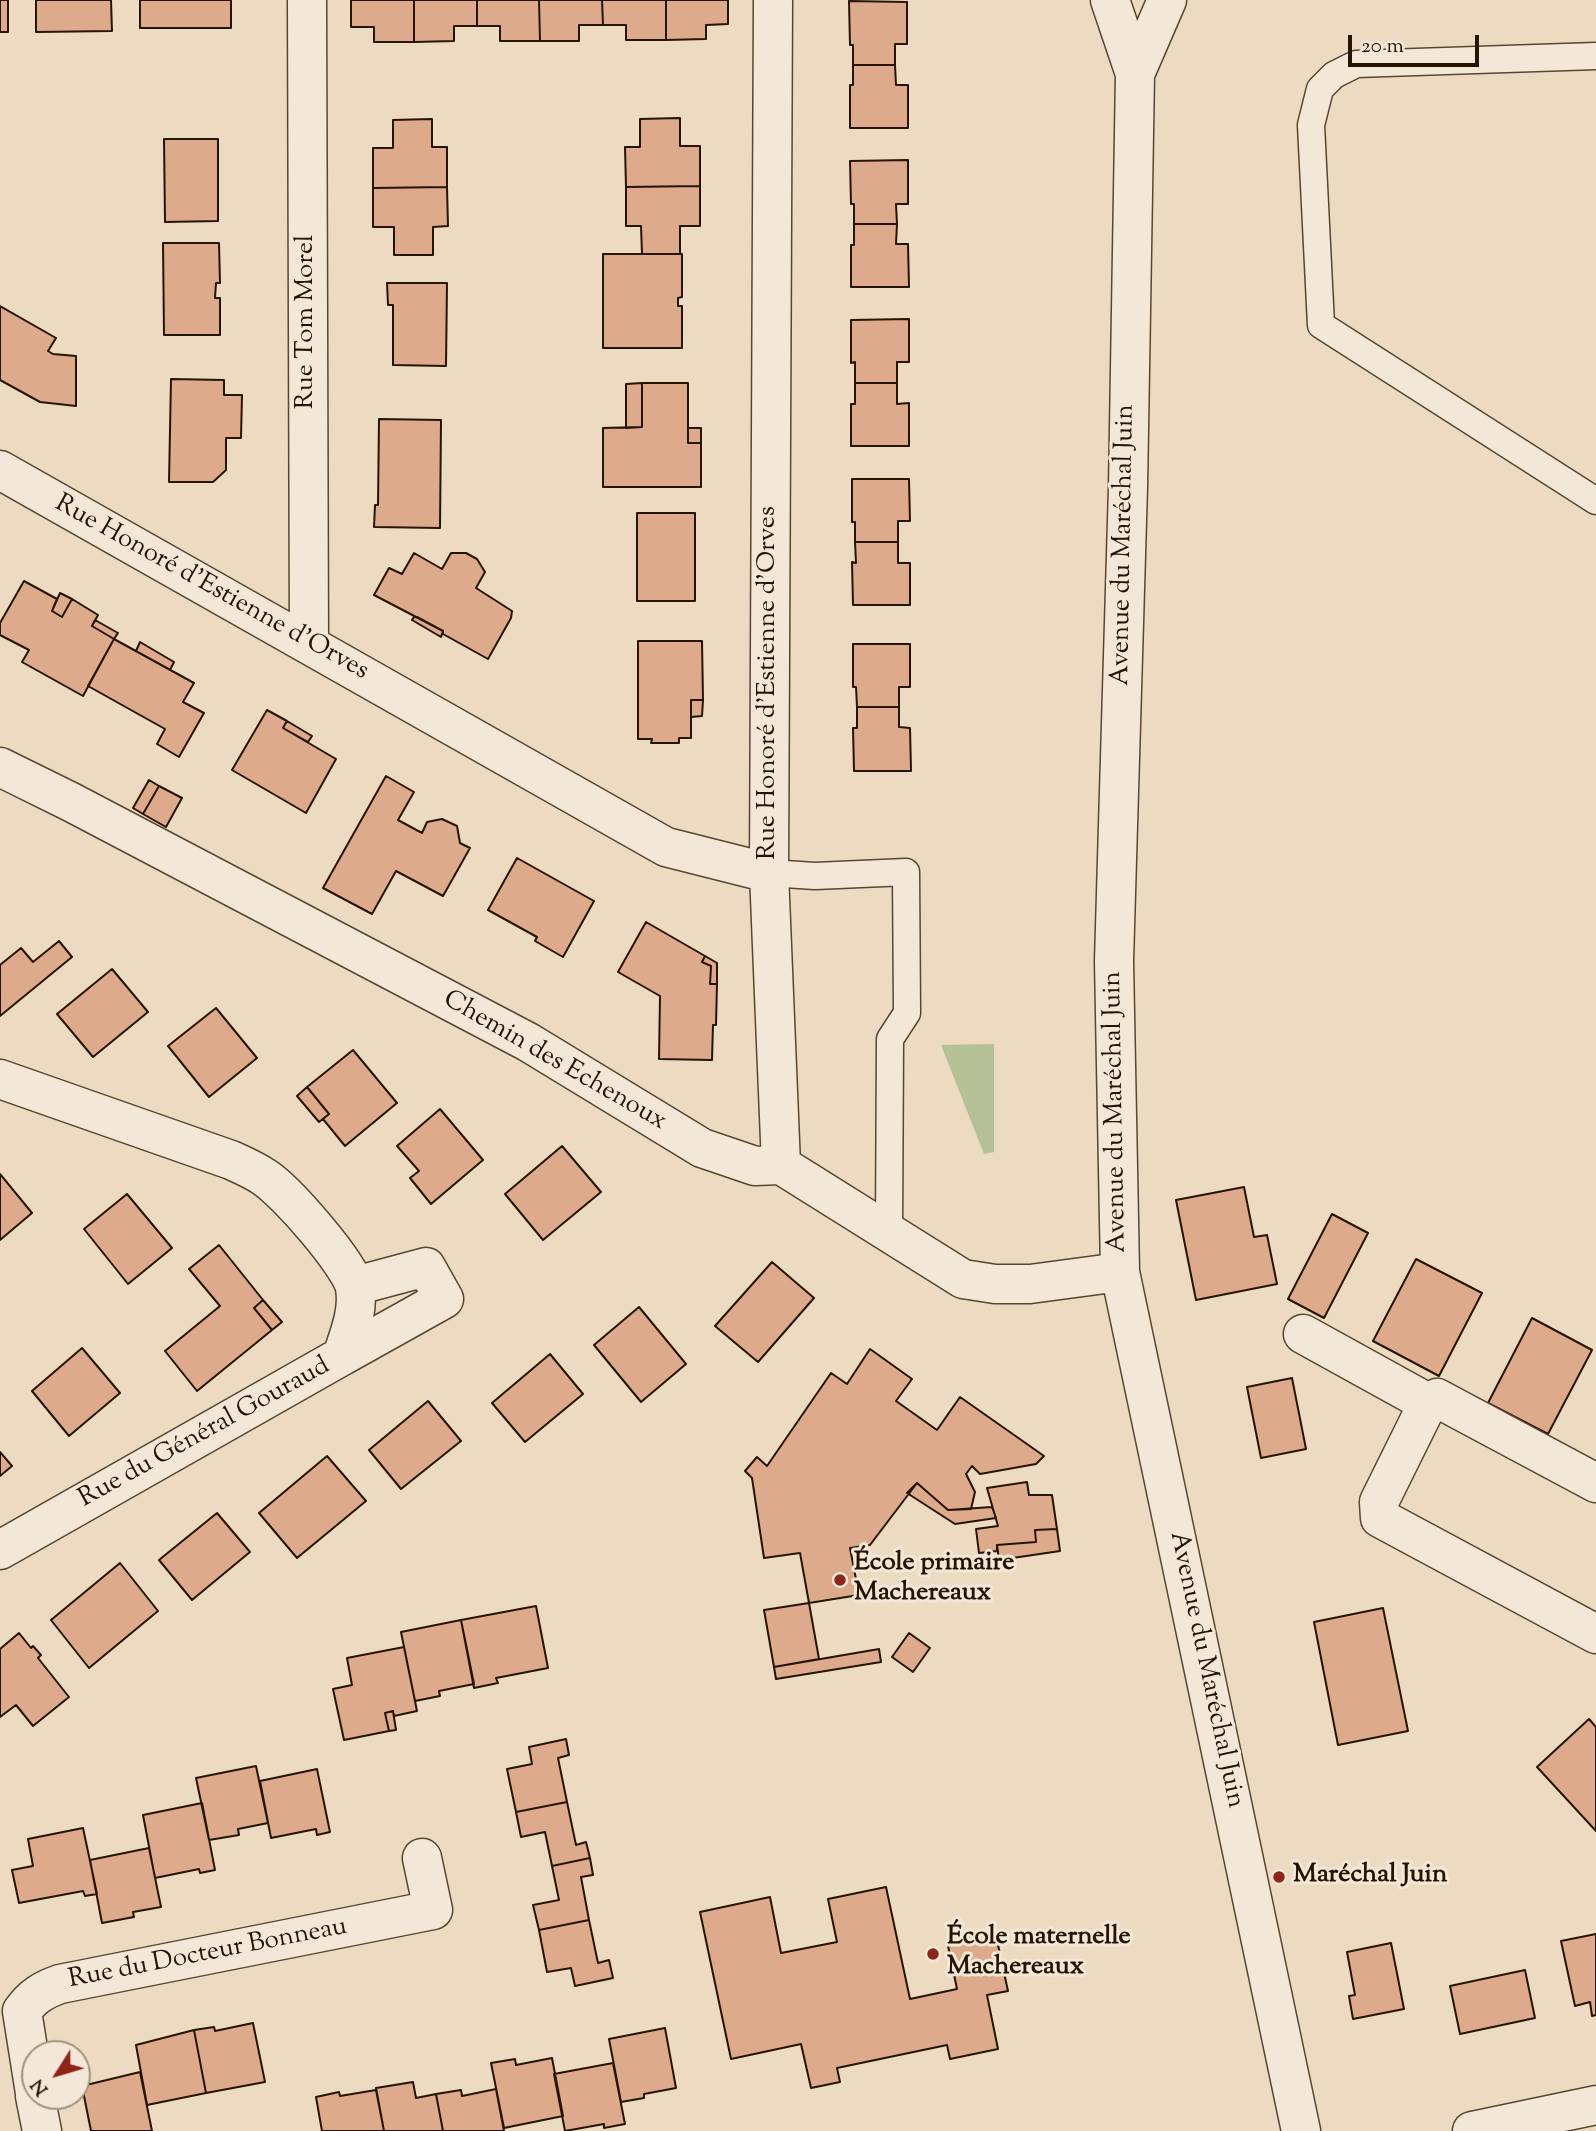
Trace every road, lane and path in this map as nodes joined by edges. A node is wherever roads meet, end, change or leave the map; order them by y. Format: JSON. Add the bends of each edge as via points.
{"nodes":[{"id":1,"x":307,"y":0,"type":"edge"},
{"id":2,"x":773,"y":0,"type":"edge"},
{"id":3,"x":1110,"y":0,"type":"edge"},
{"id":4,"x":1167,"y":0,"type":"edge"},
{"id":5,"x":1596,"y":56,"type":"edge"},
{"id":6,"x":1135,"y":74,"type":"junction"},
{"id":7,"x":0,"y":470,"type":"edge"},
{"id":8,"x":1596,"y":501,"type":"edge"},
{"id":9,"x":309,"y":643,"type":"junction"},
{"id":10,"x":0,"y":767,"type":"edge"},
{"id":11,"x":769,"y":873,"type":"junction"},
{"id":12,"x":0,"y":1079,"type":"edge"},
{"id":13,"x":781,"y":1165,"type":"junction"},
{"id":14,"x":889,"y":1232,"type":"junction"},
{"id":15,"x":1121,"y":1272,"type":"junction"},
{"id":16,"x":355,"y":1286,"type":"junction"},
{"id":17,"x":1303,"y":1334,"type":"dead end"},
{"id":18,"x":342,"y":1356,"type":"junction"},
{"id":19,"x":1428,"y":1403,"type":"junction"},
{"id":20,"x":1596,"y":1483,"type":"edge"},
{"id":21,"x":0,"y":1549,"type":"edge"},
{"id":22,"x":1596,"y":1634,"type":"edge"},
{"id":23,"x":422,"y":1858,"type":"dead end"},
{"id":24,"x":26,"y":2040,"type":"edge"},
{"id":25,"x":1596,"y":2105,"type":"edge"},
{"id":26,"x":38,"y":2110,"type":"edge"},
{"id":27,"x":42,"y":2131,"type":"edge"},
{"id":28,"x":1301,"y":2131,"type":"edge"},
{"id":29,"x":1472,"y":2131,"type":"edge"}],
"edges":[{"from":1,"to":9,"type":"street","name":"Rue Tom Morel"},
{"from":2,"to":11,"type":"street","name":"Rue Honoré d'Estienne d'Orves"},
{"from":3,"to":6,"type":"street","name":"Avenue du Maréchal Juin"},
{"from":4,"to":6,"type":"street","name":"Avenue du Maréchal Juin"},
{"from":5,"to":8,"type":"lane","via":[[1356,64],[1334,75],[1320,89],[1311,125],[1321,325]]},
{"from":6,"to":15,"type":"street","name":"Avenue du Maréchal Juin","via":[[1114,961]]},
{"from":7,"to":9,"type":"street","name":"Rue Honoré d'Estienne d'Orves"},
{"from":9,"to":11,"type":"street","name":"Rue Honoré d'Estienne d'Orves","via":[[666,848]]},
{"from":10,"to":13,"type":"street","name":"Chemin des Echenoux","via":[[528,1042],[702,1148],[755,1166]]},
{"from":11,"to":13,"type":"street"},
{"from":11,"to":14,"type":"lane","via":[[906,872],[908,1013],[890,1039]]},
{"from":12,"to":16,"type":"street","via":[[231,1160],[266,1177],[332,1249]]},
{"from":13,"to":14,"type":"street","name":"Chemin des Echenoux"},
{"from":14,"to":15,"type":"street","name":"Chemin des Echenoux","via":[[963,1279],[1030,1284]]},
{"from":15,"to":28,"type":"street","name":"Avenue du Maréchal Juin"},
{"from":16,"to":18,"type":"street","name":"Rue du Général Gouraud","via":[[354,1321]]},
{"from":16,"to":18,"type":"street","via":[[426,1267],[444,1299]]},
{"from":17,"to":19,"type":"street"},
{"from":18,"to":21,"type":"street","name":"Rue du Général Gouraud"},
{"from":19,"to":20,"type":"street","via":[[1437,1398]]},
{"from":19,"to":22,"type":"street","via":[[1379,1502],[1380,1518]]},
{"from":23,"to":24,"type":"street","name":"Rue du Docteur Bonneau","via":[[433,1910],[60,1984],[43,1990],[22,2011]]},
{"from":25,"to":29,"type":"street"},
{"from":26,"to":27,"type":"street","name":"Rue du Docteur Bonneau"}]}
